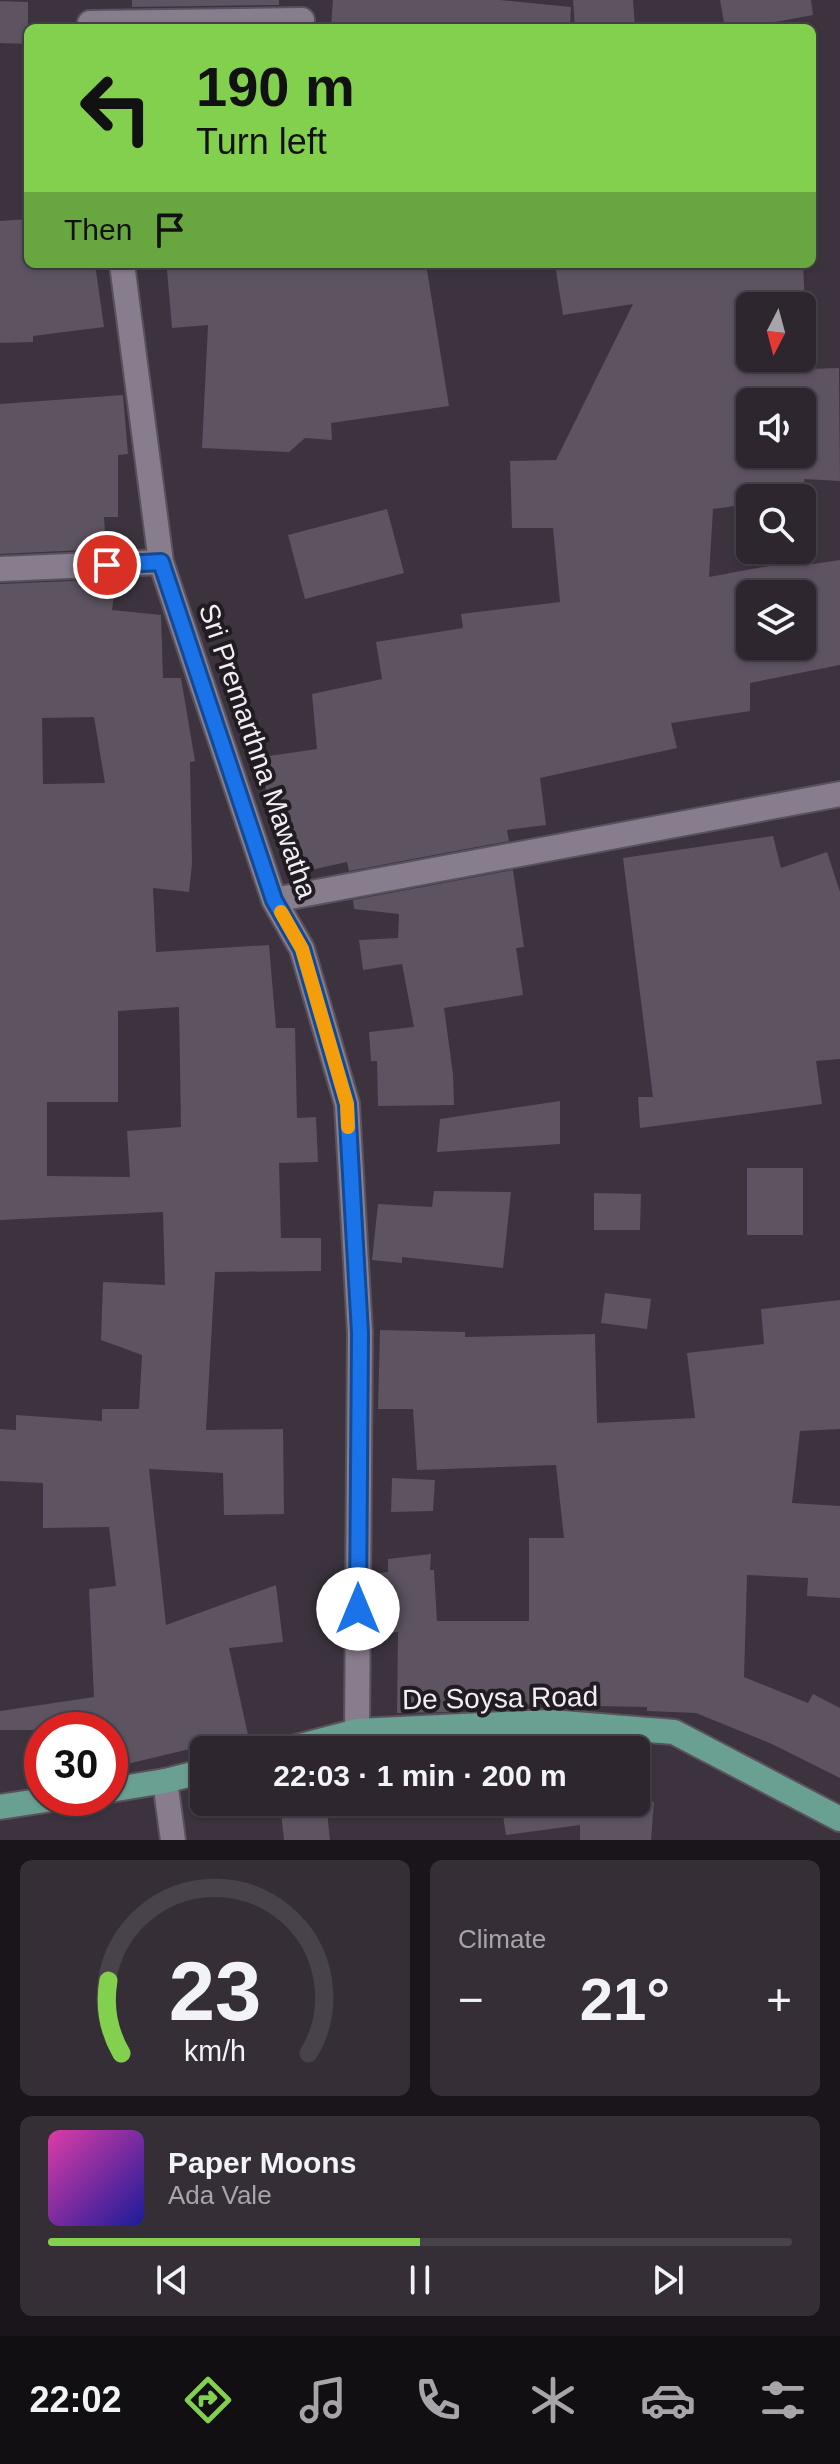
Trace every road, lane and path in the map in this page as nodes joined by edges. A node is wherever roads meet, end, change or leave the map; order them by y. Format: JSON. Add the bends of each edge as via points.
{"nodes":[{"id":1,"x":89,"y":17,"type":"edge"},
{"id":2,"x":302,"y":20,"type":"dead end"},
{"id":3,"x":123,"y":268,"type":"edge"},
{"id":4,"x":161,"y":562,"type":"junction"},
{"id":5,"x":0,"y":569,"type":"edge"},
{"id":6,"x":840,"y":794,"type":"edge"},
{"id":7,"x":274,"y":900,"type":"junction"},
{"id":8,"x":357,"y":1731,"type":"junction"},
{"id":9,"x":338,"y":1736,"type":"edge"},
{"id":10,"x":190,"y":1775,"type":"edge"},
{"id":11,"x":165,"y":1781,"type":"junction"},
{"id":12,"x":128,"y":1787,"type":"edge"},
{"id":13,"x":24,"y":1803,"type":"edge"},
{"id":14,"x":0,"y":1807,"type":"edge"},
{"id":15,"x":840,"y":1819,"type":"edge"},
{"id":16,"x":173,"y":1840,"type":"edge"}],
"edges":[{"from":1,"to":2,"type":"street"},
{"from":3,"to":4,"type":"street","name":"Sri Premarthna Mawatha"},
{"from":4,"to":5,"type":"street"},
{"from":4,"to":7,"type":"street","name":"Sri Premarthna Mawatha"},
{"from":6,"to":7,"type":"street"},
{"from":7,"to":8,"type":"street","name":"Sri Premarthna Mawatha","via":[[302,949],[347,1104],[360,1333]]},
{"from":8,"to":9,"type":"main road","name":"De Soysa Road"},
{"from":8,"to":15,"type":"main road","name":"De Soysa Road","via":[[550,1722],[674,1732]]},
{"from":10,"to":11,"type":"main road"},
{"from":11,"to":12,"type":"main road"},
{"from":11,"to":16,"type":"street"},
{"from":13,"to":14,"type":"main road"}]}
